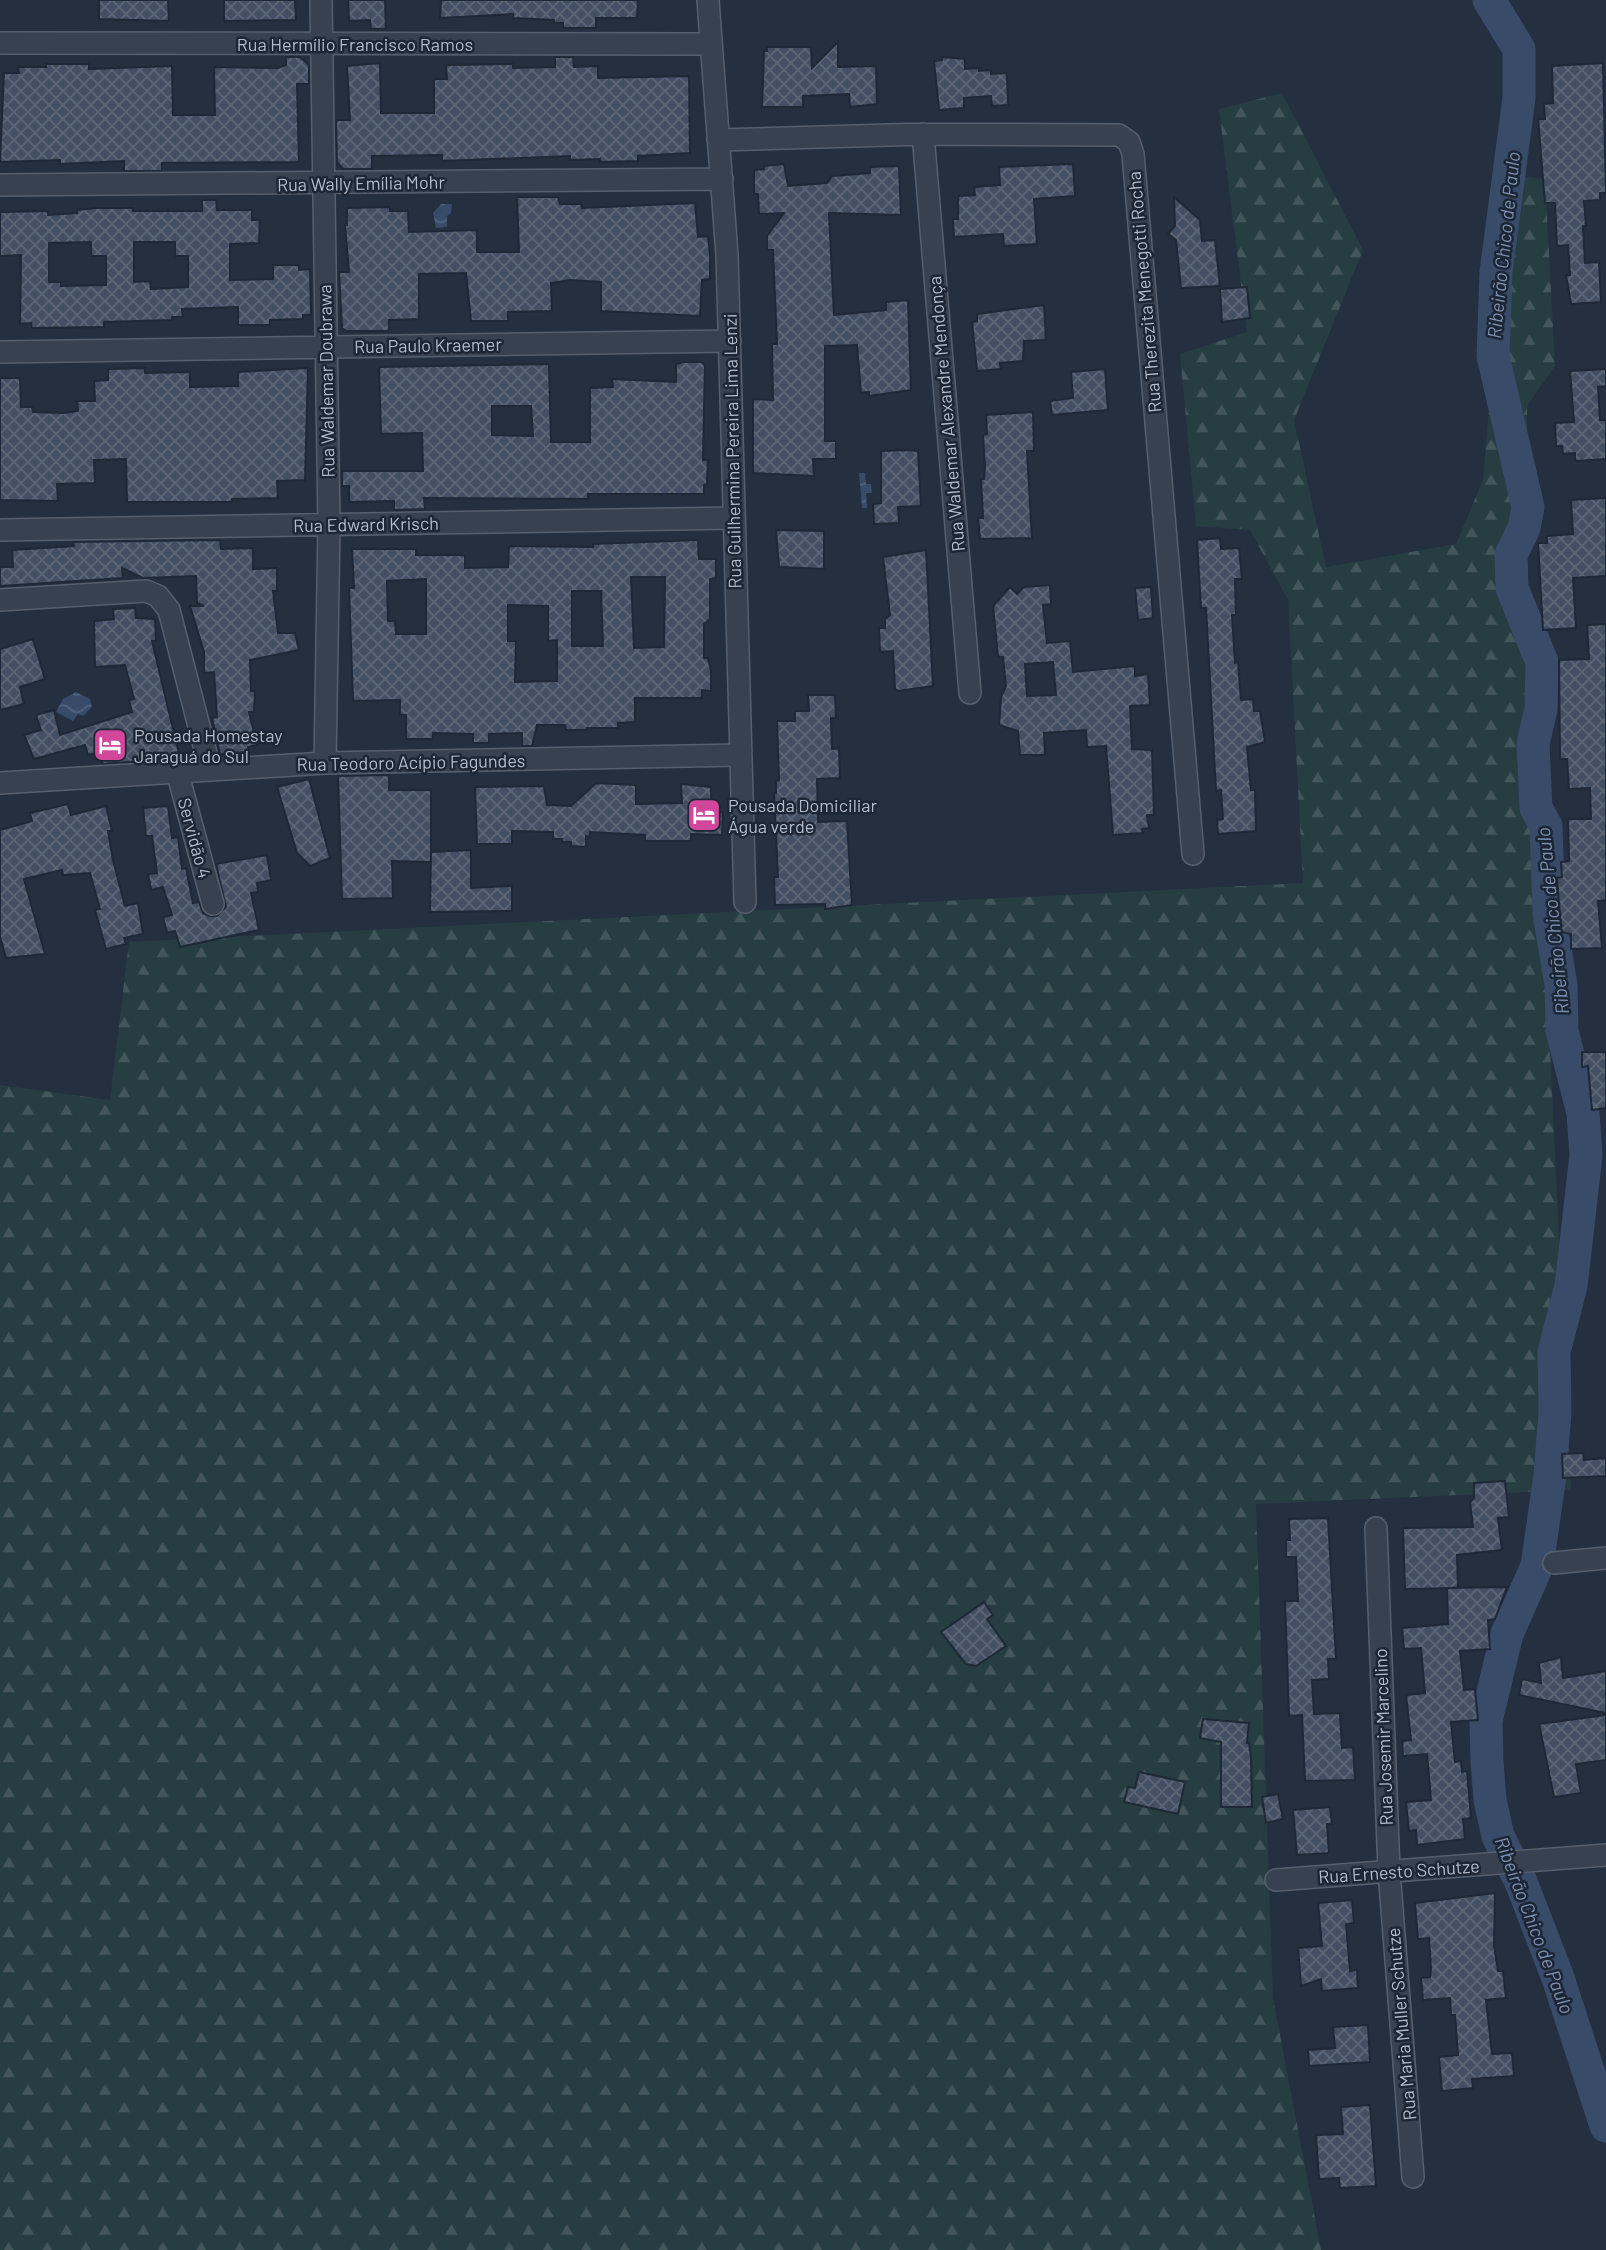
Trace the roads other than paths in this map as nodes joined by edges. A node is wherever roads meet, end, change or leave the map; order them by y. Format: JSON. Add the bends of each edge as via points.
{"nodes":[{"id":1,"x":321,"y":0,"type":"edge"},
{"id":2,"x":708,"y":0,"type":"edge"},
{"id":3,"x":0,"y":43,"type":"edge"},
{"id":4,"x":710,"y":44,"type":"junction"},
{"id":5,"x":322,"y":45,"type":"junction"},
{"id":6,"x":923,"y":134,"type":"junction"},
{"id":7,"x":718,"y":140,"type":"junction"},
{"id":8,"x":722,"y":178,"type":"junction"},
{"id":9,"x":323,"y":184,"type":"junction"},
{"id":10,"x":0,"y":185,"type":"edge"},
{"id":11,"x":730,"y":341,"type":"junction"},
{"id":12,"x":326,"y":346,"type":"junction"},
{"id":13,"x":0,"y":352,"type":"edge"},
{"id":14,"x":733,"y":518,"type":"junction"},
{"id":15,"x":329,"y":525,"type":"junction"},
{"id":16,"x":0,"y":530,"type":"edge"},
{"id":17,"x":0,"y":600,"type":"edge"},
{"id":18,"x":970,"y":693,"type":"dead end"},
{"id":19,"x":738,"y":755,"type":"junction"},
{"id":20,"x":325,"y":763,"type":"junction"},
{"id":21,"x":210,"y":769,"type":"junction"},
{"id":22,"x":177,"y":771,"type":"junction"},
{"id":23,"x":0,"y":783,"type":"edge"},
{"id":24,"x":1193,"y":853,"type":"dead end"},
{"id":25,"x":745,"y":902,"type":"dead end"},
{"id":26,"x":213,"y":904,"type":"dead end"},
{"id":27,"x":1376,"y":1528,"type":"dead end"},
{"id":28,"x":1606,"y":1558,"type":"edge"},
{"id":29,"x":1555,"y":1563,"type":"dead end"},
{"id":30,"x":1606,"y":1855,"type":"edge"},
{"id":31,"x":1389,"y":1871,"type":"junction"},
{"id":32,"x":1276,"y":1880,"type":"dead end"},
{"id":33,"x":1413,"y":2177,"type":"dead end"}],
"edges":[{"from":1,"to":5,"type":"street","name":"Rua Waldemar Doubrawa"},
{"from":2,"to":4,"type":"street","name":"Rua Guilhermina Pereira Lima Lenzi"},
{"from":3,"to":5,"type":"street","name":"Rua Hermílio Francisco Ramos"},
{"from":4,"to":5,"type":"street","name":"Rua Hermílio Francisco Ramos"},
{"from":4,"to":7,"type":"street","name":"Rua Guilhermina Pereira Lima Lenzi"},
{"from":5,"to":9,"type":"street","name":"Rua Waldemar Doubrawa"},
{"from":6,"to":7,"type":"street","name":"Rua Therezita Menegotti Rocha"},
{"from":6,"to":18,"type":"street","name":"Rua Waldemar Alexandre Mendonça"},
{"from":6,"to":24,"type":"street","name":"Rua Therezita Menegotti Rocha","via":[[1119,135],[1129,142]]},
{"from":7,"to":8,"type":"street","name":"Rua Guilhermina Pereira Lima Lenzi"},
{"from":8,"to":9,"type":"street","name":"Rua Wally Emília Mohr"},
{"from":8,"to":11,"type":"street","name":"Rua Guilhermina Pereira Lima Lenzi"},
{"from":9,"to":10,"type":"street","name":"Rua Wally Emília Mohr"},
{"from":9,"to":12,"type":"street","name":"Rua Waldemar Doubrawa"},
{"from":11,"to":12,"type":"street","name":"Rua Paulo Kraemer"},
{"from":11,"to":14,"type":"street","name":"Rua Guilhermina Pereira Lima Lenzi"},
{"from":12,"to":13,"type":"street","name":"Rua Paulo Kraemer"},
{"from":12,"to":15,"type":"street","name":"Rua Waldemar Doubrawa"},
{"from":14,"to":15,"type":"street","name":"Rua Edward Krisch"},
{"from":14,"to":19,"type":"street","name":"Rua Guilhermina Pereira Lima Lenzi"},
{"from":15,"to":16,"type":"street","name":"Rua Edward Krisch"},
{"from":15,"to":20,"type":"street","name":"Rua Waldemar Doubrawa"},
{"from":17,"to":21,"type":"street","via":[[146,591],[158,596],[169,610]]},
{"from":19,"to":20,"type":"street","name":"Rua Teodoro Acípio Fagundes"},
{"from":19,"to":25,"type":"street","name":"Rua Guilhermina Pereira Lima Lenzi"},
{"from":20,"to":21,"type":"street","name":"Rua Teodoro Acípio Fagundes"},
{"from":21,"to":22,"type":"street","name":"Rua Teodoro Acípio Fagundes"},
{"from":22,"to":23,"type":"street","name":"Rua Teodoro Acípio Fagundes"},
{"from":22,"to":26,"type":"street","name":"Servidão 4"},
{"from":27,"to":31,"type":"street","name":"Rua Josemir Marcelino"},
{"from":28,"to":29,"type":"street"},
{"from":30,"to":31,"type":"street","name":"Rua Ernesto Schutze"},
{"from":31,"to":32,"type":"street","name":"Rua Ernesto Schutze"},
{"from":31,"to":33,"type":"street","name":"Rua Maria Muller Schutze"}]}
